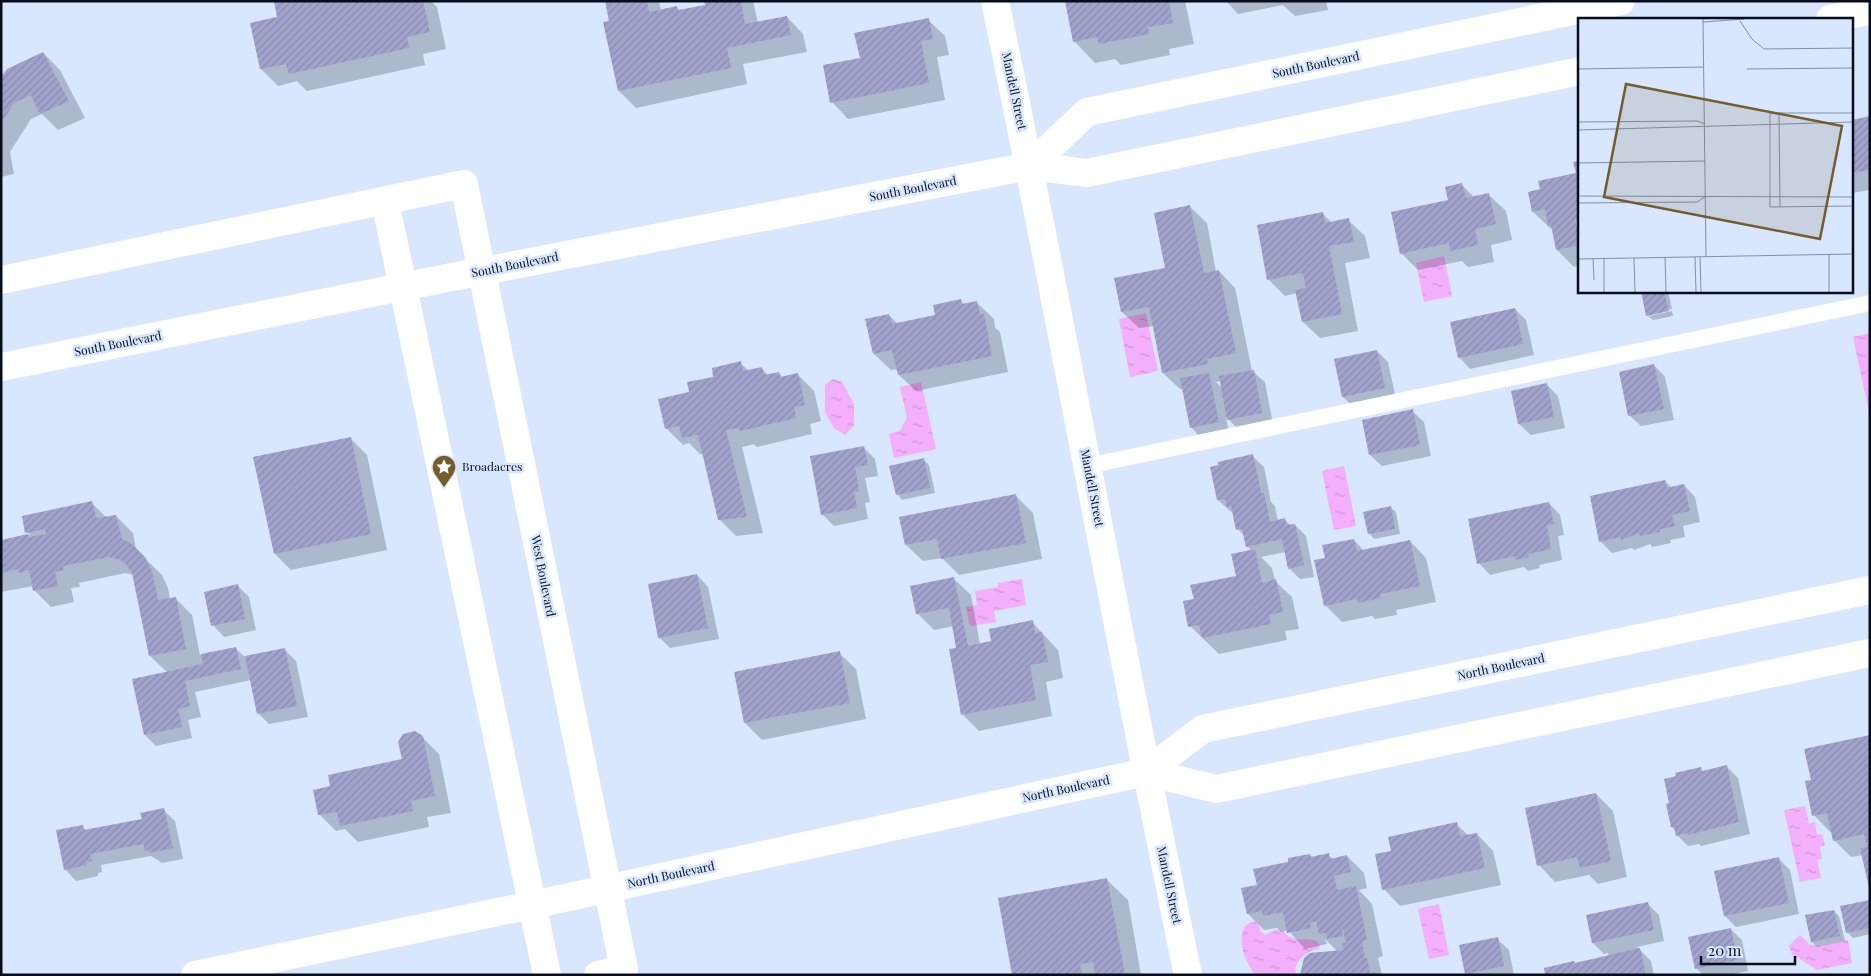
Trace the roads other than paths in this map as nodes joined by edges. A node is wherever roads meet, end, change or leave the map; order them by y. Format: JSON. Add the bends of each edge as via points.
{"nodes":[{"id":1,"x":995,"y":1,"type":"edge"},
{"id":2,"x":1621,"y":1,"type":"edge"},
{"id":3,"x":1870,"y":10,"type":"edge"},
{"id":4,"x":1834,"y":18,"type":"edge"},
{"id":5,"x":1578,"y":71,"type":"edge"},
{"id":6,"x":1030,"y":166,"type":"junction"},
{"id":7,"x":385,"y":201,"type":"junction"},
{"id":8,"x":482,"y":271,"type":"junction"},
{"id":9,"x":1,"y":280,"type":"edge"},
{"id":10,"x":404,"y":287,"type":"junction"},
{"id":11,"x":1870,"y":303,"type":"edge"},
{"id":12,"x":1,"y":367,"type":"edge"},
{"id":13,"x":1088,"y":466,"type":"junction"},
{"id":14,"x":1870,"y":590,"type":"edge"},
{"id":15,"x":1870,"y":652,"type":"edge"},
{"id":16,"x":1146,"y":772,"type":"junction"},
{"id":17,"x":607,"y":889,"type":"junction"},
{"id":18,"x":532,"y":905,"type":"junction"},
{"id":19,"x":195,"y":975,"type":"edge"},
{"id":20,"x":547,"y":975,"type":"edge"},
{"id":21,"x":598,"y":975,"type":"edge"},
{"id":22,"x":1188,"y":975,"type":"edge"}],
"edges":[{"from":1,"to":6,"type":"street","name":"Mandell Street"},
{"from":2,"to":6,"type":"street","name":"South Boulevard","via":[[1087,112]]},
{"from":3,"to":4,"type":"street"},
{"from":5,"to":6,"type":"street","name":"South Boulevard","via":[[1087,173]]},
{"from":6,"to":8,"type":"street","name":"South Boulevard"},
{"from":6,"to":13,"type":"street","name":"Mandell Street"},
{"from":7,"to":8,"type":"street","name":"West Boulevard","via":[[464,184]]},
{"from":7,"to":9,"type":"street"},
{"from":7,"to":10,"type":"street"},
{"from":8,"to":10,"type":"street","name":"South Boulevard"},
{"from":8,"to":17,"type":"street","name":"West Boulevard"},
{"from":10,"to":12,"type":"street","name":"South Boulevard"},
{"from":10,"to":18,"type":"street"},
{"from":11,"to":13,"type":"lane"},
{"from":13,"to":16,"type":"street","name":"Mandell Street"},
{"from":14,"to":16,"type":"street","name":"North Boulevard","via":[[1203,729]]},
{"from":15,"to":16,"type":"street","name":"North Boulevard","via":[[1216,789]]},
{"from":16,"to":17,"type":"street","name":"North Boulevard"},
{"from":16,"to":22,"type":"street","name":"Mandell Street"},
{"from":17,"to":18,"type":"street","name":"North Boulevard"},
{"from":17,"to":21,"type":"street","name":"West Boulevard","via":[[624,969]]},
{"from":18,"to":19,"type":"street","name":"North Boulevard"},
{"from":18,"to":20,"type":"street"}]}
